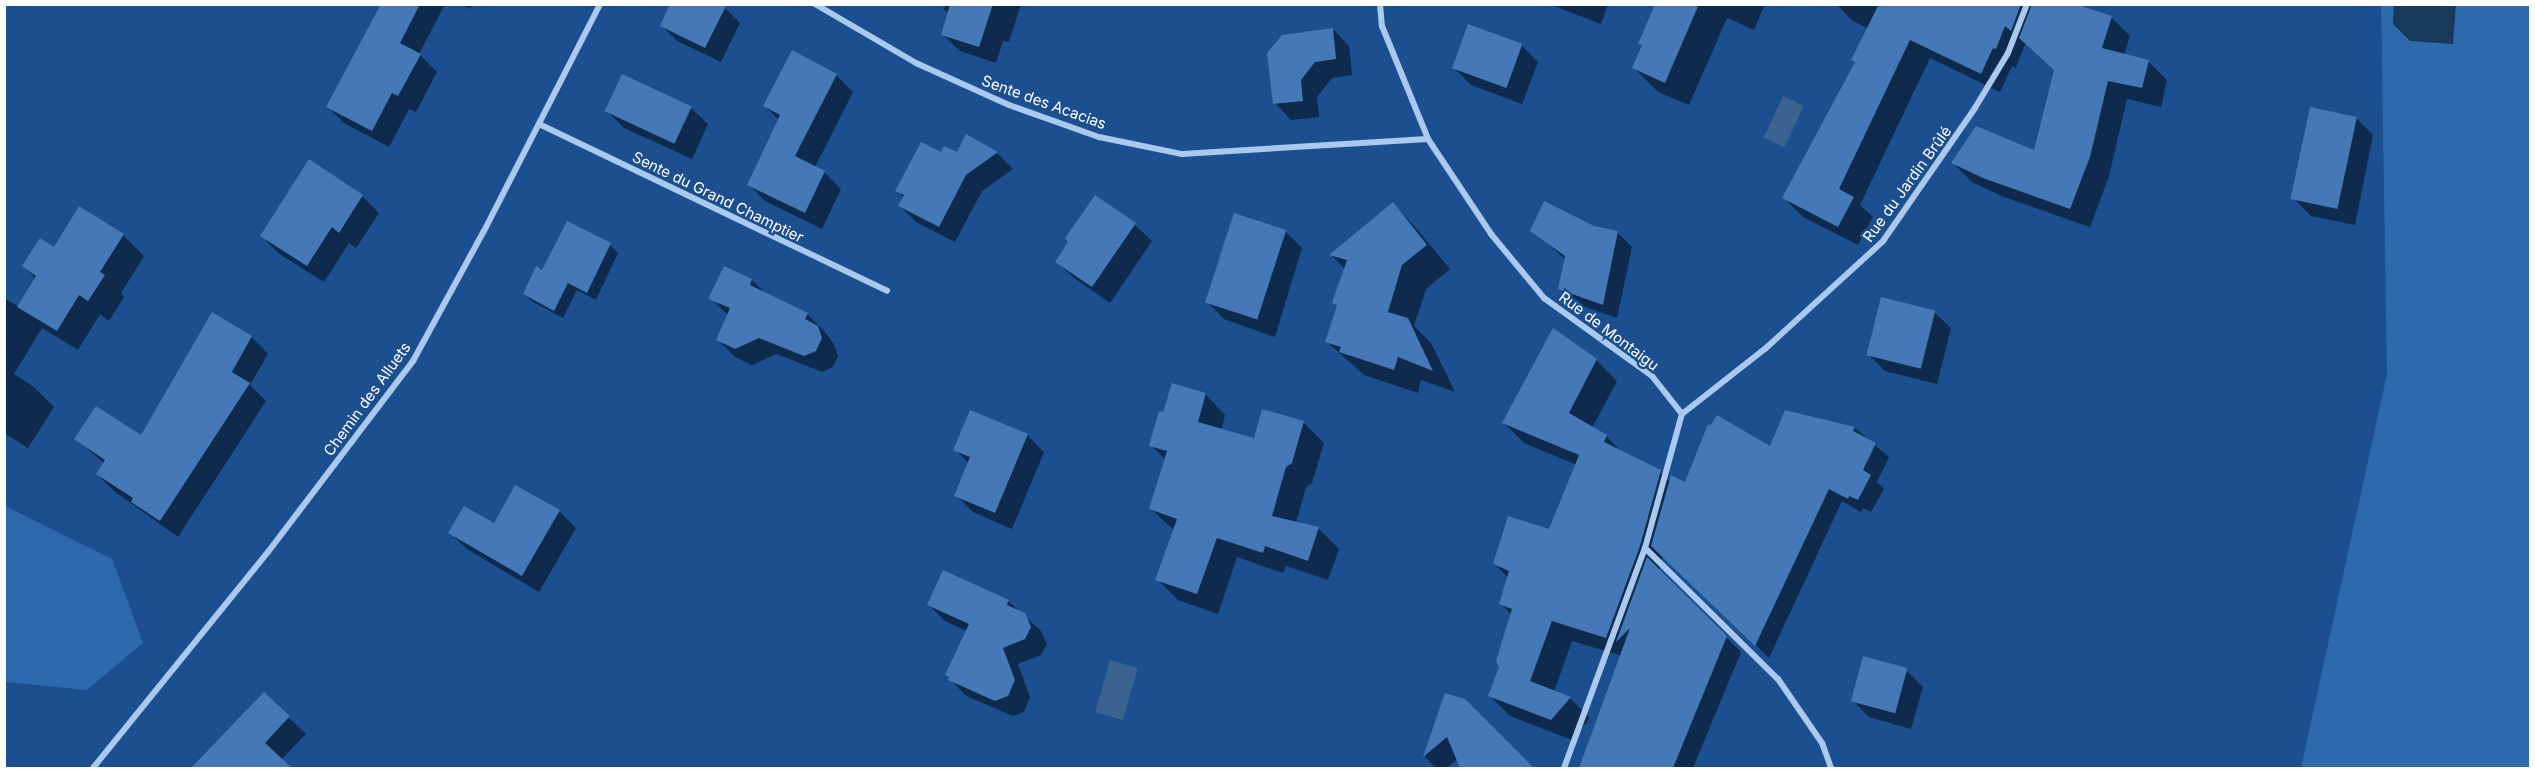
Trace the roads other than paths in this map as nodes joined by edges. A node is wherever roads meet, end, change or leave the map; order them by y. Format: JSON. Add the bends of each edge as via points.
{"nodes":[{"id":1,"x":600,"y":4,"type":"edge"},
{"id":2,"x":815,"y":4,"type":"edge"},
{"id":3,"x":1380,"y":4,"type":"edge"},
{"id":4,"x":2027,"y":4,"type":"edge"},
{"id":5,"x":539,"y":124,"type":"junction"},
{"id":6,"x":1428,"y":139,"type":"junction"},
{"id":7,"x":887,"y":291,"type":"dead end"},
{"id":8,"x":1682,"y":414,"type":"junction"},
{"id":9,"x":1645,"y":548,"type":"junction"},
{"id":10,"x":93,"y":768,"type":"edge"},
{"id":11,"x":1564,"y":768,"type":"edge"},
{"id":12,"x":1831,"y":768,"type":"edge"}],
"edges":[{"from":1,"to":5,"type":"street","name":"Chemin des Alluets"},
{"from":2,"to":6,"type":"street","name":"Sente des Acacias","via":[[916,63],[1009,105],[1099,137],[1182,154]]},
{"from":3,"to":6,"type":"street","name":"Rue de Montaigu","via":[[1382,26]]},
{"from":4,"to":8,"type":"street","name":"Rue du Jardin Brûlé","via":[[2008,53],[1975,108],[1882,242],[1766,348]]},
{"from":5,"to":7,"type":"street","name":"Sente du Grand Champtier"},
{"from":5,"to":10,"type":"street","name":"Chemin des Alluets","via":[[413,361],[268,552]]},
{"from":6,"to":8,"type":"street","name":"Rue de Montaigu","via":[[1491,234],[1544,298],[1652,376]]},
{"from":8,"to":9,"type":"street"},
{"from":9,"to":11,"type":"street"},
{"from":9,"to":12,"type":"street","via":[[1778,679],[1822,743]]}]}
